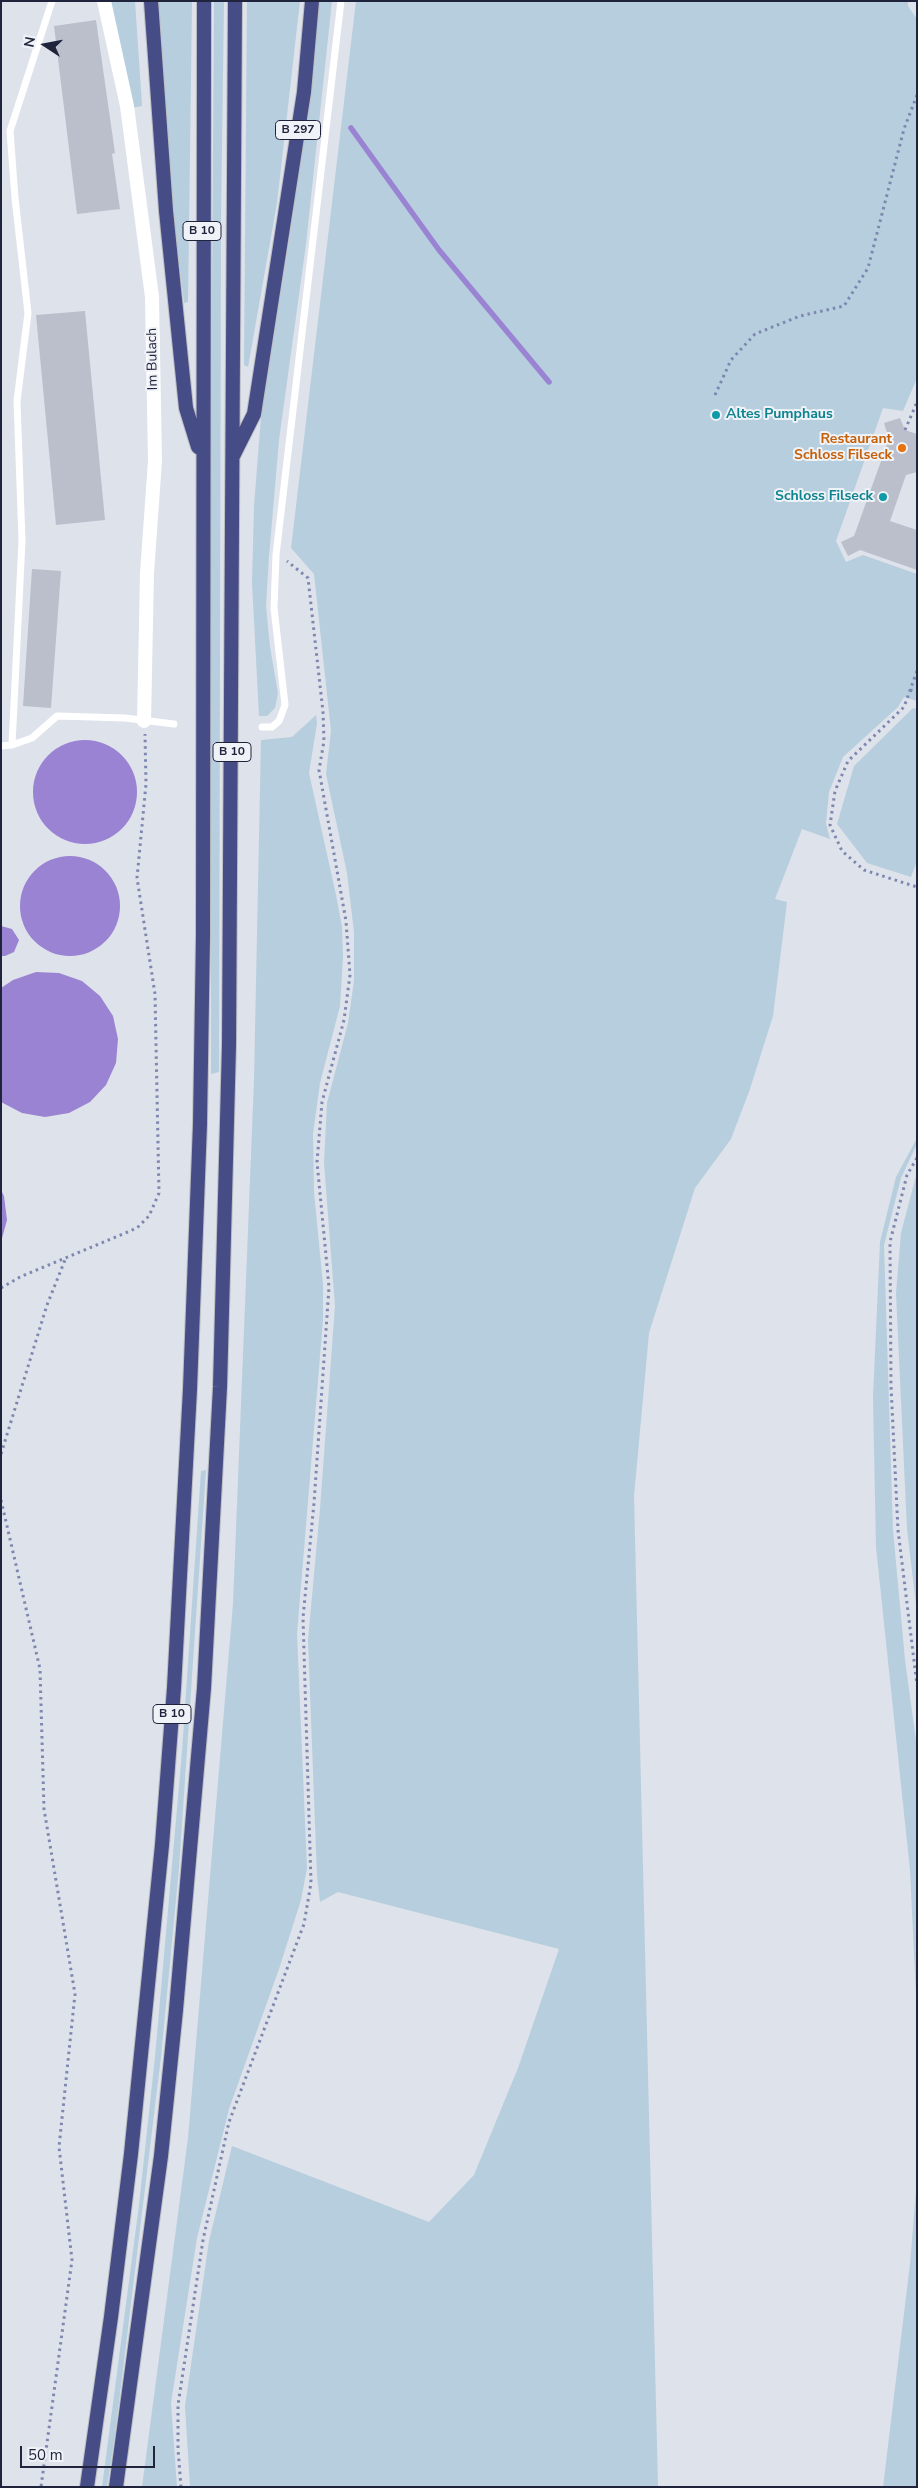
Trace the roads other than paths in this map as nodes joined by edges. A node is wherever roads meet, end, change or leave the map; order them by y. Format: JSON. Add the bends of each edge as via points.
{"nodes":[{"id":1,"x":52,"y":1,"type":"edge"},
{"id":2,"x":104,"y":1,"type":"edge"},
{"id":3,"x":151,"y":1,"type":"edge"},
{"id":4,"x":204,"y":1,"type":"edge"},
{"id":5,"x":235,"y":1,"type":"edge"},
{"id":6,"x":312,"y":1,"type":"edge"},
{"id":7,"x":342,"y":1,"type":"edge"},
{"id":8,"x":231,"y":458,"type":"junction"},
{"id":9,"x":202,"y":460,"type":"junction"},
{"id":10,"x":144,"y":721,"type":"junction"},
{"id":11,"x":174,"y":724,"type":"dead end"},
{"id":12,"x":262,"y":727,"type":"dead end"},
{"id":13,"x":12,"y":745,"type":"junction"},
{"id":14,"x":1,"y":746,"type":"edge"},
{"id":15,"x":87,"y":2487,"type":"edge"},
{"id":16,"x":116,"y":2487,"type":"edge"}],
"edges":[{"from":1,"to":13,"type":"lane","via":[[10,131],[28,313],[17,401],[22,541]]},
{"from":2,"to":10,"type":"street","name":"Im Bulach","via":[[127,106],[152,297],[155,461]]},
{"from":3,"to":9,"type":"highway","number":"B 10","via":[[166,211],[186,408]]},
{"from":4,"to":9,"type":"highway","number":"B 10"},
{"from":5,"to":8,"type":"highway","number":"B 10"},
{"from":6,"to":8,"type":"highway","number":"B 297","via":[[304,92],[254,414]]},
{"from":7,"to":12,"type":"lane","via":[[276,555],[274,608],[285,705],[279,721],[272,727]]},
{"from":8,"to":16,"type":"highway","number":"B 10","via":[[229,1044],[220,1387],[204,1688],[161,2156]]},
{"from":9,"to":15,"type":"highway","number":"B 10","via":[[200,1124],[174,1688],[131,2154]]},
{"from":10,"to":11,"type":"lane"},
{"from":10,"to":13,"type":"lane","via":[[58,716],[32,738]]},
{"from":13,"to":14,"type":"lane"}]}
